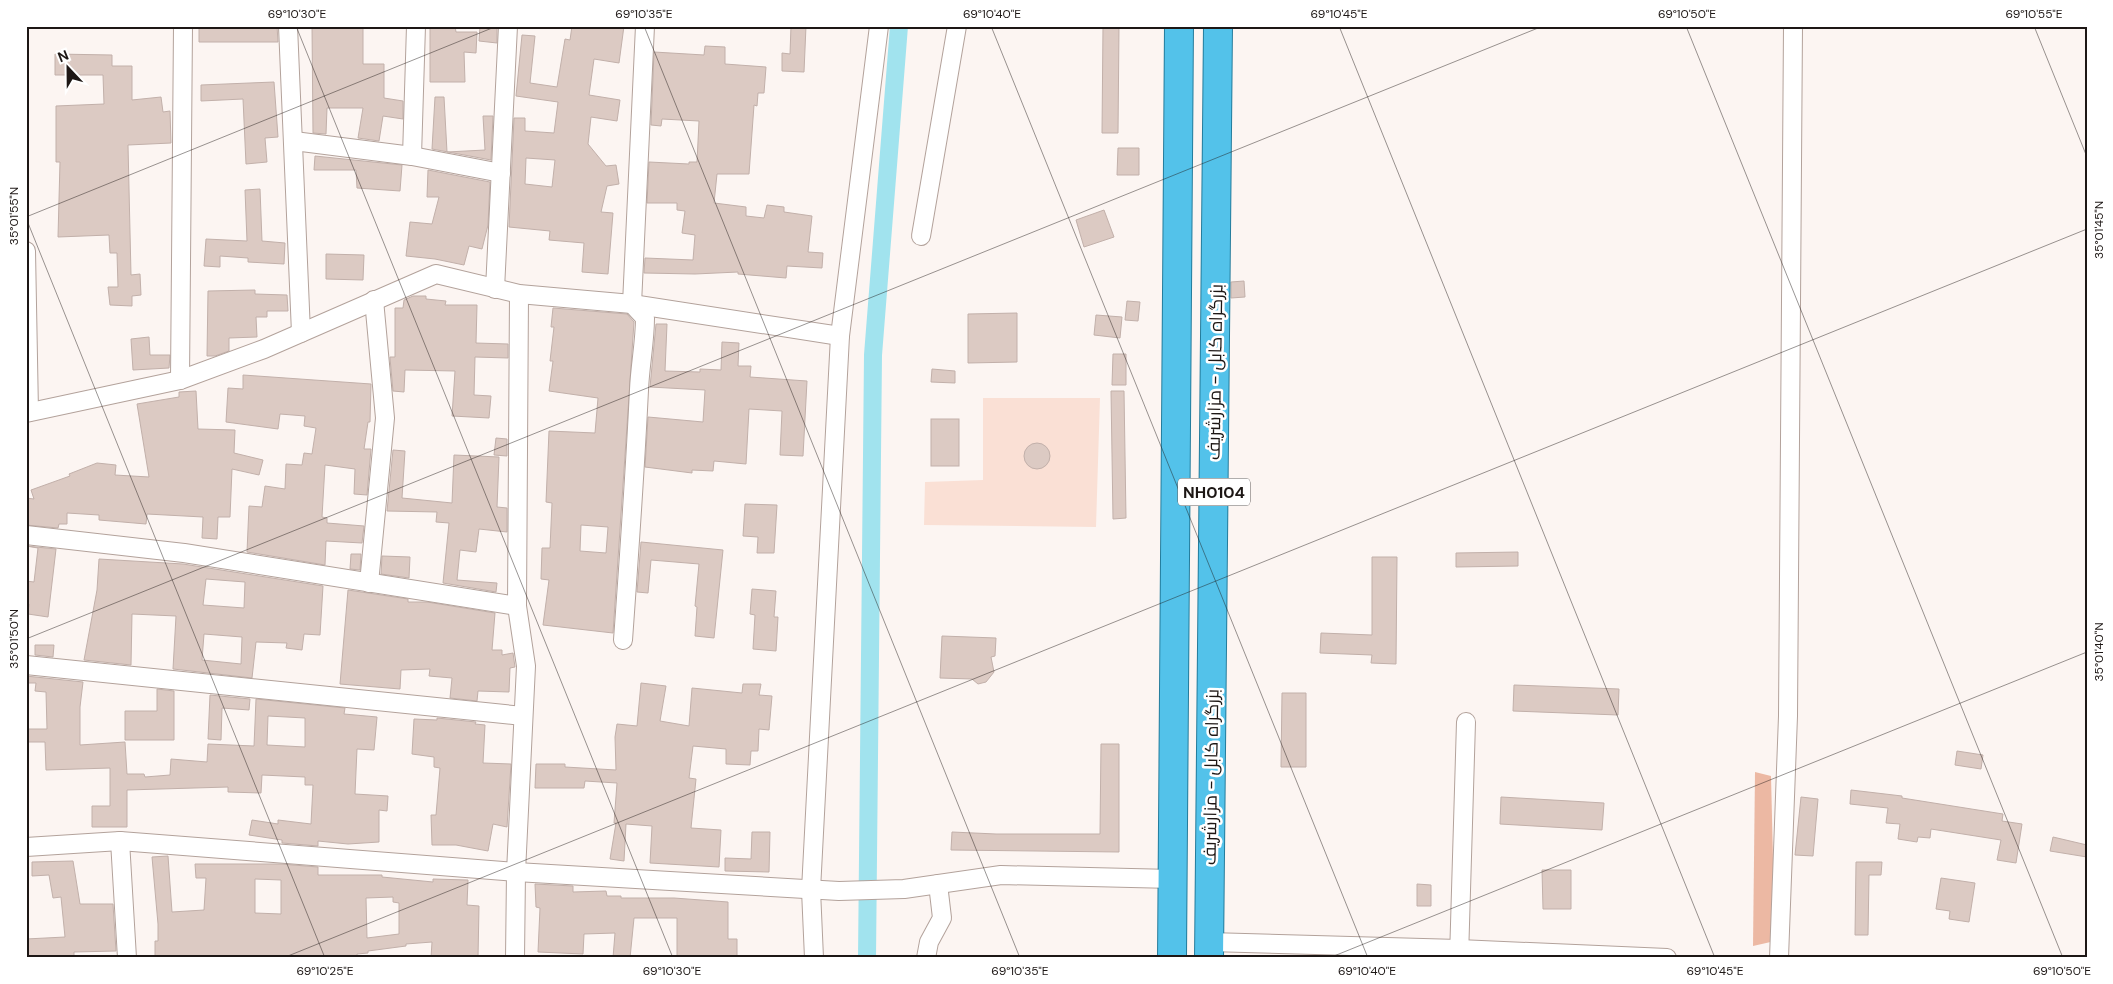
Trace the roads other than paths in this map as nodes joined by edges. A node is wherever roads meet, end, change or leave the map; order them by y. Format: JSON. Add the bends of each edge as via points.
{"nodes":[{"id":1,"x":183,"y":26,"type":"edge"},
{"id":2,"x":288,"y":26,"type":"edge"},
{"id":3,"x":416,"y":26,"type":"edge"},
{"id":4,"x":508,"y":26,"type":"edge"},
{"id":5,"x":645,"y":26,"type":"edge"},
{"id":6,"x":879,"y":26,"type":"edge"},
{"id":7,"x":957,"y":26,"type":"edge"},
{"id":8,"x":1179,"y":26,"type":"edge"},
{"id":9,"x":1218,"y":26,"type":"edge"},
{"id":10,"x":1793,"y":26,"type":"edge"},
{"id":11,"x":294,"y":141,"type":"junction"},
{"id":12,"x":412,"y":156,"type":"junction"},
{"id":13,"x":501,"y":173,"type":"junction"},
{"id":14,"x":921,"y":236,"type":"dead end"},
{"id":15,"x":26,"y":251,"type":"edge"},
{"id":16,"x":495,"y":288,"type":"junction"},
{"id":17,"x":519,"y":294,"type":"junction"},
{"id":18,"x":374,"y":300,"type":"junction"},
{"id":19,"x":632,"y":304,"type":"junction"},
{"id":20,"x":301,"y":333,"type":"junction"},
{"id":21,"x":840,"y":336,"type":"junction"},
{"id":22,"x":180,"y":380,"type":"junction"},
{"id":23,"x":28,"y":412,"type":"edge"},
{"id":24,"x":26,"y":535,"type":"edge"},
{"id":25,"x":369,"y":583,"type":"junction"},
{"id":26,"x":517,"y":606,"type":"junction"},
{"id":27,"x":623,"y":640,"type":"dead end"},
{"id":28,"x":26,"y":664,"type":"edge"},
{"id":29,"x":524,"y":716,"type":"junction"},
{"id":30,"x":1466,"y":722,"type":"dead end"},
{"id":31,"x":120,"y":841,"type":"junction"},
{"id":32,"x":26,"y":847,"type":"edge"},
{"id":33,"x":516,"y":872,"type":"junction"},
{"id":34,"x":1173,"y":879,"type":"junction"},
{"id":35,"x":938,"y":884,"type":"junction"},
{"id":36,"x":810,"y":890,"type":"junction"},
{"id":37,"x":1209,"y":950,"type":"edge"},
{"id":38,"x":1352,"y":952,"type":"edge"},
{"id":39,"x":1459,"y":953,"type":"edge"},
{"id":40,"x":127,"y":958,"type":"edge"},
{"id":41,"x":515,"y":958,"type":"edge"},
{"id":42,"x":814,"y":958,"type":"edge"},
{"id":43,"x":926,"y":958,"type":"edge"},
{"id":44,"x":1172,"y":958,"type":"edge"},
{"id":45,"x":1667,"y":958,"type":"edge"},
{"id":46,"x":1779,"y":958,"type":"edge"}],
"edges":[{"from":1,"to":22,"type":"street"},
{"from":2,"to":11,"type":"street"},
{"from":3,"to":12,"type":"street"},
{"from":4,"to":13,"type":"street"},
{"from":5,"to":19,"type":"street"},
{"from":6,"to":21,"type":"street"},
{"from":7,"to":14,"type":"street"},
{"from":8,"to":34,"type":"highway","name":"بزرگراه کابل - مزارشریف","number":"NH0104"},
{"from":9,"to":37,"type":"highway","name":"بزرگراه کابل - مزارشریف","number":"NH0104"},
{"from":10,"to":46,"type":"street","via":[[1788,716]]},
{"from":11,"to":12,"type":"street"},
{"from":11,"to":20,"type":"street"},
{"from":12,"to":13,"type":"street"},
{"from":13,"to":16,"type":"street"},
{"from":15,"to":23,"type":"street"},
{"from":16,"to":17,"type":"street"},
{"from":16,"to":18,"type":"street","via":[[436,274]]},
{"from":17,"to":19,"type":"street"},
{"from":17,"to":26,"type":"street"},
{"from":18,"to":20,"type":"street"},
{"from":18,"to":25,"type":"street","via":[[385,418]]},
{"from":19,"to":21,"type":"street"},
{"from":19,"to":27,"type":"street","via":[[645,318],[645,340],[639,385]]},
{"from":20,"to":22,"type":"street"},
{"from":21,"to":36,"type":"street"},
{"from":22,"to":23,"type":"street"},
{"from":24,"to":25,"type":"street","via":[[184,553]]},
{"from":25,"to":26,"type":"street"},
{"from":26,"to":29,"type":"street","via":[[526,666]]},
{"from":28,"to":29,"type":"street"},
{"from":29,"to":33,"type":"street"},
{"from":30,"to":39,"type":"street"},
{"from":31,"to":32,"type":"street"},
{"from":31,"to":33,"type":"street"},
{"from":31,"to":40,"type":"street"},
{"from":33,"to":36,"type":"street"},
{"from":33,"to":41,"type":"street"},
{"from":34,"to":35,"type":"street","via":[[1001,874]]},
{"from":34,"to":44,"type":"highway","name":"بزرگراه کابل - مزارشریف","number":"NH0104"},
{"from":35,"to":36,"type":"street","via":[[904,889]]},
{"from":35,"to":43,"type":"street","via":[[942,918],[929,942]]},
{"from":36,"to":42,"type":"street"},
{"from":37,"to":38,"type":"street"},
{"from":38,"to":39,"type":"street"},
{"from":39,"to":45,"type":"street"}]}
